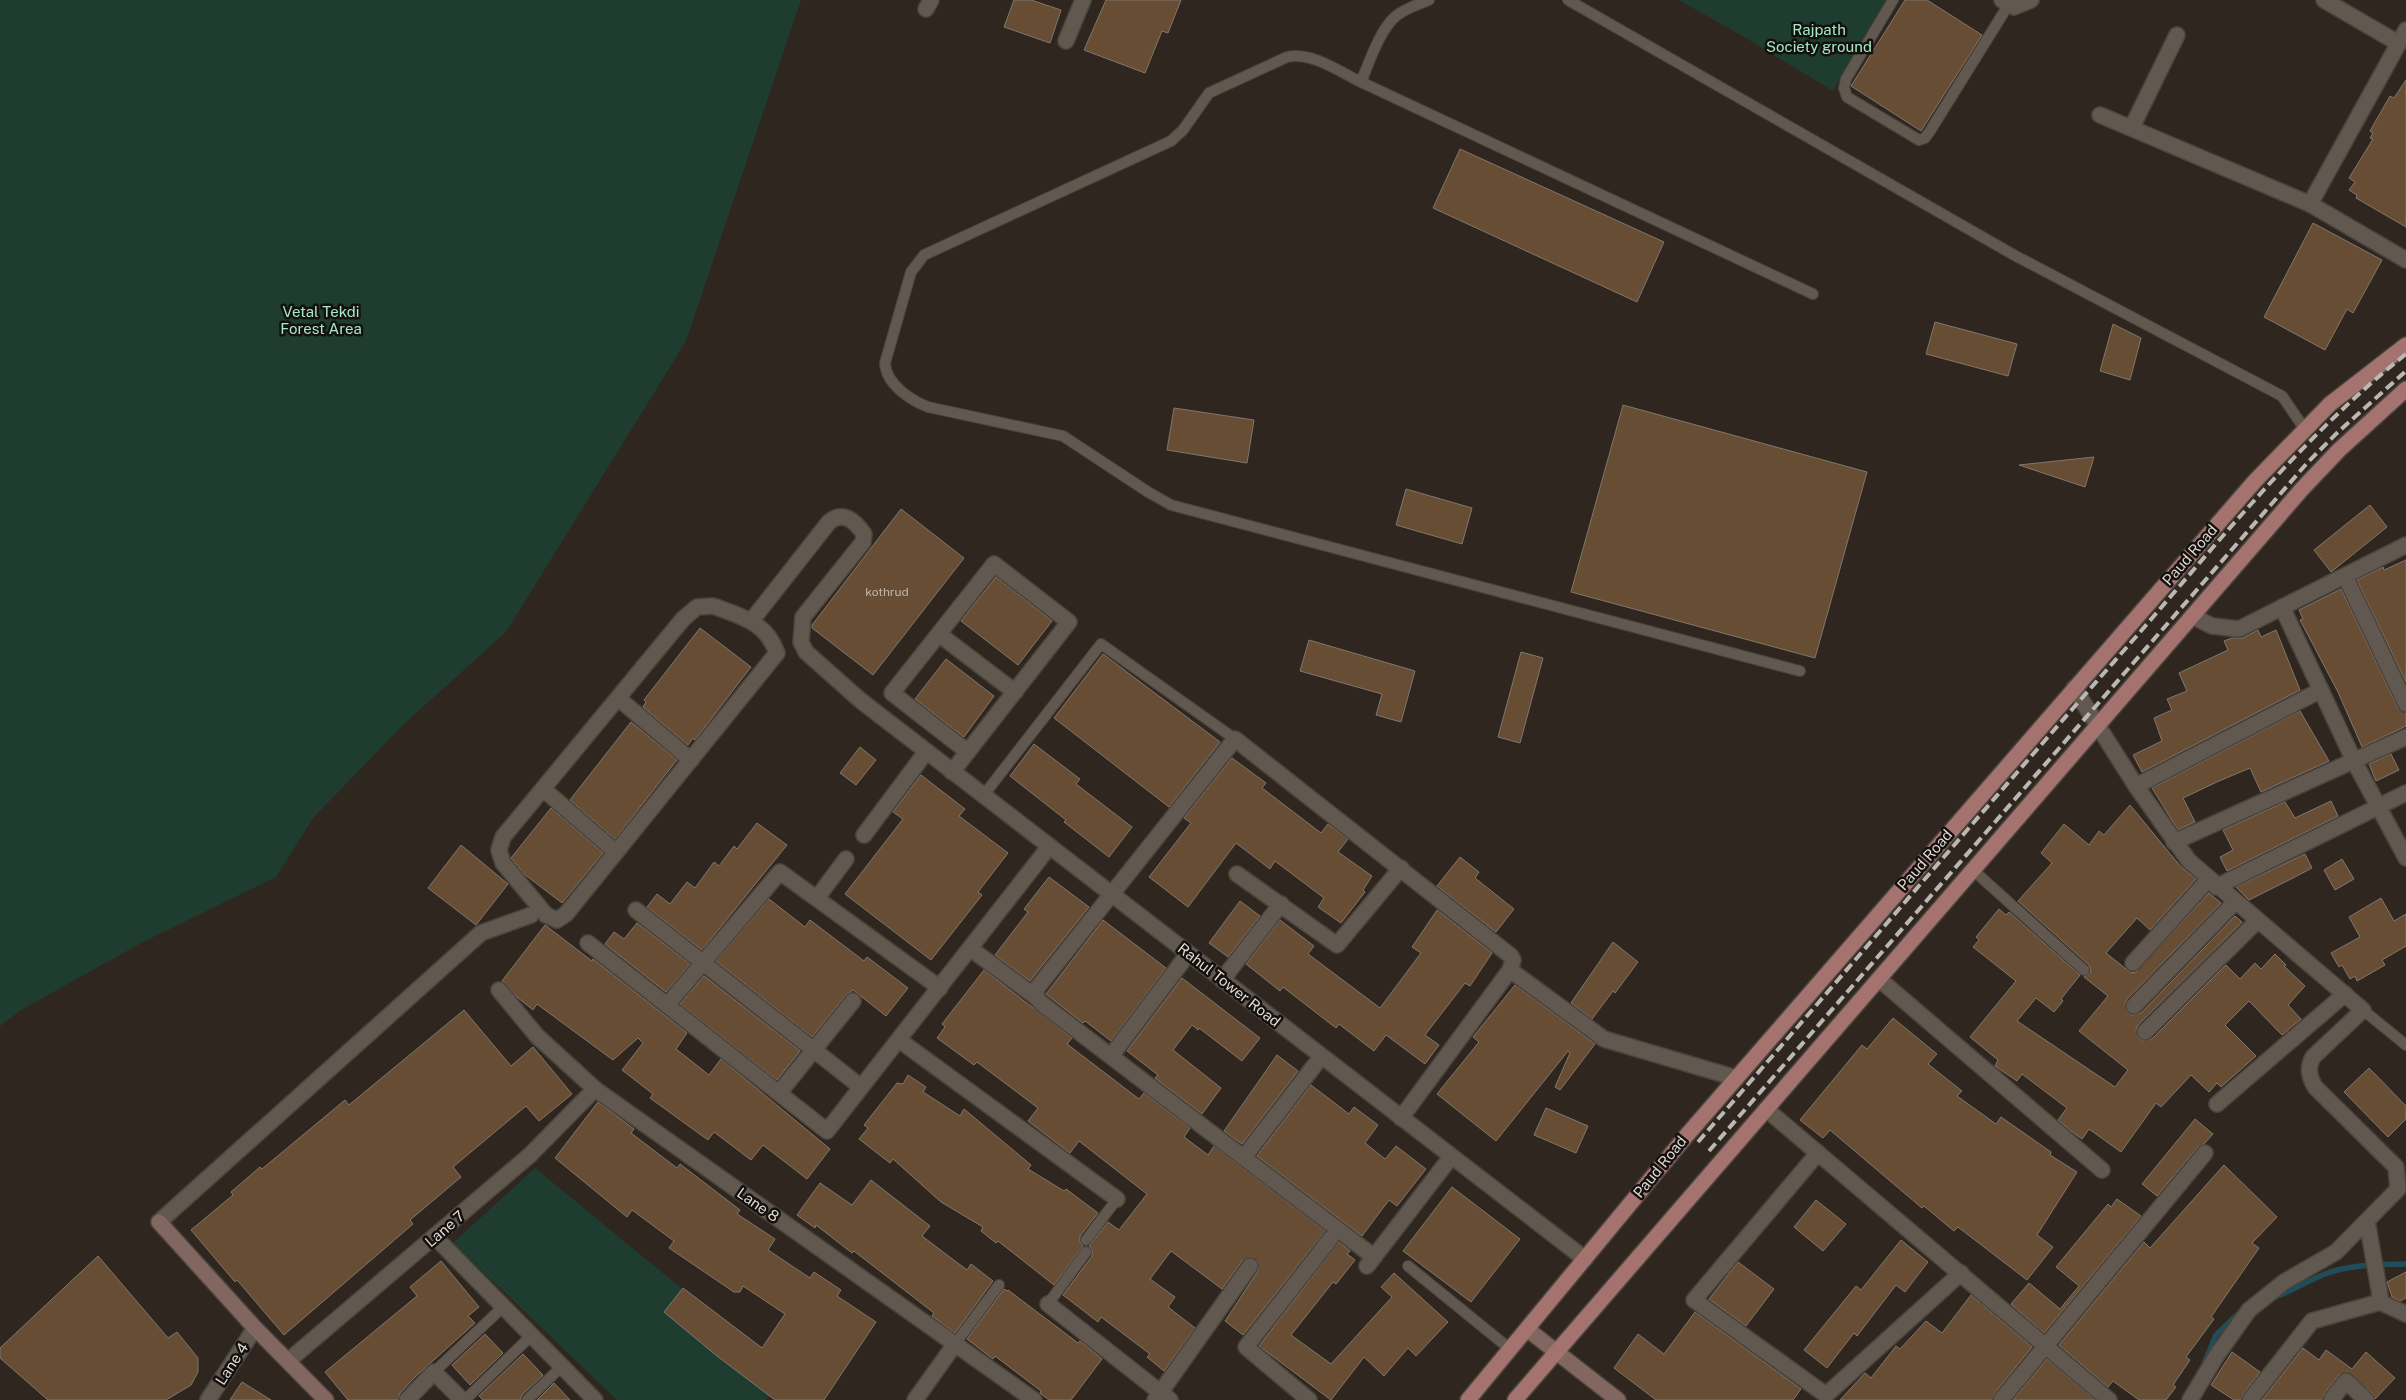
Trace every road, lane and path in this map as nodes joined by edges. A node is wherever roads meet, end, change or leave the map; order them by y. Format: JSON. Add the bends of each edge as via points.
{"nodes":[{"id":1,"x":1083,"y":0,"type":"edge"},
{"id":2,"x":1429,"y":0,"type":"edge"},
{"id":3,"x":1568,"y":0,"type":"edge"},
{"id":4,"x":1893,"y":0,"type":"edge"},
{"id":5,"x":2031,"y":0,"type":"edge"},
{"id":6,"x":2324,"y":0,"type":"edge"},
{"id":7,"x":2006,"y":2,"type":"edge"},
{"id":8,"x":2177,"y":34,"type":"dead end"},
{"id":9,"x":2402,"y":37,"type":"edge"},
{"id":10,"x":1066,"y":41,"type":"dead end"},
{"id":11,"x":1361,"y":82,"type":"junction"},
{"id":12,"x":2100,"y":114,"type":"dead end"},
{"id":13,"x":2132,"y":127,"type":"junction"},
{"id":14,"x":2310,"y":204,"type":"junction"},
{"id":15,"x":2406,"y":260,"type":"edge"},
{"id":16,"x":1813,"y":294,"type":"dead end"},
{"id":17,"x":2406,"y":345,"type":"edge"},
{"id":18,"x":2406,"y":389,"type":"edge"},
{"id":19,"x":2304,"y":428,"type":"junction"},
{"id":20,"x":2406,"y":545,"type":"edge"},
{"id":21,"x":2345,"y":576,"type":"junction"},
{"id":22,"x":2282,"y":607,"type":"junction"},
{"id":23,"x":2192,"y":616,"type":"junction"},
{"id":24,"x":752,"y":620,"type":"junction"},
{"id":25,"x":940,"y":635,"type":"junction"},
{"id":26,"x":1800,"y":671,"type":"dead end"},
{"id":27,"x":2074,"y":688,"type":"junction"},
{"id":28,"x":2321,"y":690,"type":"junction"},
{"id":29,"x":1014,"y":692,"type":"junction"},
{"id":30,"x":618,"y":698,"type":"junction"},
{"id":31,"x":2406,"y":704,"type":"edge"},
{"id":32,"x":2098,"y":724,"type":"junction"},
{"id":33,"x":2406,"y":738,"type":"edge"},
{"id":34,"x":1235,"y":739,"type":"junction"},
{"id":35,"x":926,"y":752,"type":"junction"},
{"id":36,"x":968,"y":752,"type":"junction"},
{"id":37,"x":691,"y":760,"type":"junction"},
{"id":38,"x":2354,"y":761,"type":"junction"},
{"id":39,"x":952,"y":772,"type":"junction"},
{"id":40,"x":2136,"y":786,"type":"junction"},
{"id":41,"x":543,"y":789,"type":"junction"},
{"id":42,"x":2406,"y":793,"type":"edge"},
{"id":43,"x":984,"y":796,"type":"junction"},
{"id":44,"x":2378,"y":806,"type":"junction"},
{"id":45,"x":864,"y":836,"type":"dead end"},
{"id":46,"x":2174,"y":842,"type":"junction"},
{"id":47,"x":1049,"y":847,"type":"junction"},
{"id":48,"x":616,"y":852,"type":"junction"},
{"id":49,"x":2406,"y":858,"type":"edge"},
{"id":50,"x":846,"y":859,"type":"dead end"},
{"id":51,"x":1401,"y":868,"type":"junction"},
{"id":52,"x":1973,"y":870,"type":"junction"},
{"id":53,"x":1237,"y":874,"type":"dead end"},
{"id":54,"x":2212,"y":883,"type":"junction"},
{"id":55,"x":1112,"y":896,"type":"junction"},
{"id":56,"x":817,"y":898,"type":"junction"},
{"id":57,"x":2235,"y":902,"type":"junction"},
{"id":58,"x":1281,"y":904,"type":"junction"},
{"id":59,"x":636,"y":910,"type":"dead end"},
{"id":60,"x":530,"y":916,"type":"dead end"},
{"id":61,"x":2257,"y":921,"type":"junction"},
{"id":62,"x":588,"y":943,"type":"dead end"},
{"id":63,"x":971,"y":948,"type":"junction"},
{"id":64,"x":1188,"y":954,"type":"junction"},
{"id":65,"x":704,"y":962,"type":"junction"},
{"id":66,"x":2133,"y":963,"type":"dead end"},
{"id":67,"x":1510,"y":970,"type":"junction"},
{"id":68,"x":2084,"y":970,"type":"dead end"},
{"id":69,"x":1879,"y":979,"type":"junction"},
{"id":70,"x":1222,"y":980,"type":"junction"},
{"id":71,"x":940,"y":988,"type":"junction"},
{"id":72,"x":499,"y":990,"type":"dead end"},
{"id":73,"x":2345,"y":994,"type":"junction"},
{"id":74,"x":1036,"y":997,"type":"junction"},
{"id":75,"x":852,"y":1001,"type":"dead end"},
{"id":76,"x":667,"y":1005,"type":"junction"},
{"id":77,"x":2134,"y":1006,"type":"dead end"},
{"id":78,"x":2363,"y":1010,"type":"junction"},
{"id":79,"x":2145,"y":1032,"type":"dead end"},
{"id":80,"x":899,"y":1040,"type":"junction"},
{"id":81,"x":2406,"y":1045,"type":"edge"},
{"id":82,"x":815,"y":1051,"type":"junction"},
{"id":83,"x":1111,"y":1056,"type":"junction"},
{"id":84,"x":1321,"y":1056,"type":"junction"},
{"id":85,"x":1736,"y":1078,"type":"junction"},
{"id":86,"x":861,"y":1088,"type":"junction"},
{"id":87,"x":595,"y":1089,"type":"junction"},
{"id":88,"x":779,"y":1093,"type":"junction"},
{"id":89,"x":2217,"y":1104,"type":"dead end"},
{"id":90,"x":1766,"y":1109,"type":"junction"},
{"id":91,"x":1401,"y":1118,"type":"junction"},
{"id":92,"x":1818,"y":1153,"type":"junction"},
{"id":93,"x":2205,"y":1153,"type":"dead end"},
{"id":94,"x":1244,"y":1157,"type":"junction"},
{"id":95,"x":1451,"y":1157,"type":"junction"},
{"id":96,"x":2102,"y":1170,"type":"dead end"},
{"id":97,"x":2402,"y":1190,"type":"edge"},
{"id":98,"x":1116,"y":1199,"type":"joint"},
{"id":99,"x":2367,"y":1221,"type":"junction"},
{"id":100,"x":435,"y":1237,"type":"junction"},
{"id":101,"x":1331,"y":1238,"type":"dead end"},
{"id":102,"x":1086,"y":1240,"type":"dead end"},
{"id":103,"x":1086,"y":1252,"type":"dead end"},
{"id":104,"x":1586,"y":1260,"type":"junction"},
{"id":105,"x":1250,"y":1266,"type":"dead end"},
{"id":106,"x":1408,"y":1266,"type":"dead end"},
{"id":107,"x":1960,"y":1273,"type":"junction"},
{"id":108,"x":999,"y":1285,"type":"dead end"},
{"id":109,"x":2379,"y":1295,"type":"junction"},
{"id":110,"x":1048,"y":1304,"type":"joint"},
{"id":111,"x":503,"y":1307,"type":"junction"},
{"id":112,"x":2406,"y":1314,"type":"edge"},
{"id":113,"x":255,"y":1328,"type":"junction"},
{"id":114,"x":1526,"y":1329,"type":"junction"},
{"id":115,"x":532,"y":1335,"type":"junction"},
{"id":116,"x":955,"y":1344,"type":"junction"},
{"id":117,"x":2046,"y":1346,"type":"junction"},
{"id":118,"x":1510,"y":1349,"type":"junction"},
{"id":119,"x":1557,"y":1353,"type":"junction"},
{"id":120,"x":288,"y":1361,"type":"junction"},
{"id":121,"x":562,"y":1366,"type":"junction"},
{"id":122,"x":434,"y":1372,"type":"junction"},
{"id":123,"x":1162,"y":1397,"type":"edge"},
{"id":124,"x":465,"y":1398,"type":"edge"},
{"id":125,"x":208,"y":1400,"type":"edge"},
{"id":126,"x":326,"y":1400,"type":"edge"},
{"id":127,"x":406,"y":1400,"type":"edge"},
{"id":128,"x":527,"y":1400,"type":"edge"},
{"id":129,"x":595,"y":1400,"type":"edge"},
{"id":130,"x":915,"y":1400,"type":"edge"},
{"id":131,"x":1034,"y":1400,"type":"edge"},
{"id":132,"x":1309,"y":1400,"type":"edge"},
{"id":133,"x":1468,"y":1400,"type":"edge"},
{"id":134,"x":1516,"y":1400,"type":"edge"},
{"id":135,"x":1618,"y":1400,"type":"edge"},
{"id":136,"x":2001,"y":1400,"type":"edge"},
{"id":137,"x":2109,"y":1400,"type":"edge"},
{"id":138,"x":2190,"y":1400,"type":"edge"},
{"id":139,"x":2250,"y":1400,"type":"edge"},
{"id":140,"x":2331,"y":1400,"type":"edge"},
{"id":141,"x":2366,"y":1400,"type":"edge"}],
"edges":[{"from":1,"to":10,"type":"street"},
{"from":2,"to":11,"type":"lane","via":[[1394,17]]},
{"from":3,"to":19,"type":"lane","via":[[2014,255],[2282,396]]},
{"from":4,"to":7,"type":"lane","via":[[1846,79],[1844,88],[1847,97],[1919,140],[1930,131]]},
{"from":5,"to":7,"type":"street","via":[[2014,7]]},
{"from":6,"to":9,"type":"street"},
{"from":8,"to":13,"type":"street"},
{"from":9,"to":14,"type":"street"},
{"from":11,"to":16,"type":"lane"},
{"from":11,"to":26,"type":"lane","via":[[1308,58],[1288,57],[1209,93],[1183,130],[1170,141],[924,255],[911,272],[885,363],[888,377],[912,400],[928,407],[1063,436],[1171,505]]},
{"from":12,"to":13,"type":"street"},
{"from":13,"to":14,"type":"street"},
{"from":14,"to":15,"type":"street"},
{"from":17,"to":19,"type":"main road","name":"Paud Road"},
{"from":18,"to":23,"type":"main road","via":[[2326,463]]},
{"from":19,"to":27,"type":"main road","name":"Paud Road"},
{"from":20,"to":21,"type":"street"},
{"from":21,"to":22,"type":"street"},
{"from":21,"to":31,"type":"street"},
{"from":22,"to":23,"type":"street","via":[[2239,629],[2212,626]]},
{"from":22,"to":28,"type":"street"},
{"from":23,"to":32,"type":"main road"},
{"from":24,"to":30,"type":"street","via":[[712,606],[697,607]]},
{"from":24,"to":35,"type":"street","name":"Rahul Tower Road","via":[[836,516],[843,516],[860,528],[864,534],[863,542],[802,617],[801,642],[806,652],[873,711]]},
{"from":24,"to":37,"type":"street","via":[[774,643],[777,653]]},
{"from":25,"to":29,"type":"street"},
{"from":25,"to":29,"type":"street","via":[[994,564],[1017,581],[1069,622]]},
{"from":25,"to":36,"type":"street","via":[[892,693]]},
{"from":27,"to":32,"type":"street"},
{"from":27,"to":85,"type":"main road","name":"Paud Road"},
{"from":28,"to":38,"type":"street"},
{"from":28,"to":40,"type":"street"},
{"from":29,"to":36,"type":"street"},
{"from":30,"to":37,"type":"street"},
{"from":30,"to":41,"type":"street"},
{"from":32,"to":40,"type":"street"},
{"from":32,"to":52,"type":"main road"},
{"from":33,"to":38,"type":"street"},
{"from":34,"to":43,"type":"lane","via":[[1101,644]]},
{"from":34,"to":51,"type":"street"},
{"from":34,"to":55,"type":"street"},
{"from":35,"to":39,"type":"street","name":"Rahul Tower Road"},
{"from":35,"to":45,"type":"street"},
{"from":36,"to":39,"type":"street"},
{"from":37,"to":48,"type":"street"},
{"from":38,"to":44,"type":"street"},
{"from":38,"to":46,"type":"street"},
{"from":39,"to":43,"type":"street","name":"Rahul Tower Road"},
{"from":40,"to":46,"type":"street"},
{"from":41,"to":48,"type":"street"},
{"from":41,"to":48,"type":"street","via":[[503,837],[499,850],[503,863],[546,915],[557,920],[566,914]]},
{"from":42,"to":44,"type":"street"},
{"from":43,"to":47,"type":"street","name":"Rahul Tower Road"},
{"from":44,"to":49,"type":"street"},
{"from":44,"to":54,"type":"street"},
{"from":46,"to":54,"type":"street","via":[[2188,861]]},
{"from":47,"to":55,"type":"street","name":"Rahul Tower Road"},
{"from":47,"to":63,"type":"street"},
{"from":50,"to":56,"type":"street"},
{"from":51,"to":58,"type":"street","via":[[1338,945]]},
{"from":51,"to":67,"type":"street","via":[[1509,952],[1513,960]]},
{"from":52,"to":68,"type":"lane"},
{"from":52,"to":69,"type":"main road"},
{"from":53,"to":58,"type":"street"},
{"from":54,"to":57,"type":"street"},
{"from":54,"to":66,"type":"street"},
{"from":55,"to":64,"type":"street","name":"Rahul Tower Road"},
{"from":55,"to":74,"type":"street","via":[[1037,988]]},
{"from":56,"to":65,"type":"street","via":[[780,872]]},
{"from":56,"to":71,"type":"street"},
{"from":57,"to":61,"type":"street"},
{"from":57,"to":77,"type":"street"},
{"from":58,"to":70,"type":"street"},
{"from":59,"to":65,"type":"street"},
{"from":60,"to":113,"type":"street","via":[[481,933],[158,1222]]},
{"from":61,"to":73,"type":"street"},
{"from":61,"to":79,"type":"street"},
{"from":62,"to":76,"type":"street"},
{"from":63,"to":71,"type":"street"},
{"from":63,"to":74,"type":"street"},
{"from":64,"to":70,"type":"street","name":"Rahul Tower Road"},
{"from":64,"to":83,"type":"street"},
{"from":65,"to":76,"type":"street"},
{"from":65,"to":82,"type":"street"},
{"from":67,"to":85,"type":"street","via":[[1604,1039]]},
{"from":67,"to":91,"type":"street"},
{"from":69,"to":90,"type":"main road"},
{"from":69,"to":96,"type":"street"},
{"from":70,"to":84,"type":"street","name":"Rahul Tower Road"},
{"from":71,"to":80,"type":"street"},
{"from":72,"to":87,"type":"street","name":"Lane 8","via":[[537,1036]]},
{"from":73,"to":78,"type":"street"},
{"from":73,"to":89,"type":"street"},
{"from":74,"to":83,"type":"street"},
{"from":75,"to":82,"type":"street"},
{"from":76,"to":88,"type":"street"},
{"from":78,"to":81,"type":"lane"},
{"from":78,"to":97,"type":"street","via":[[2313,1057],[2308,1065],[2310,1077],[2315,1087],[2396,1167]]},
{"from":80,"to":86,"type":"street"},
{"from":80,"to":98,"type":"street"},
{"from":82,"to":86,"type":"street"},
{"from":82,"to":88,"type":"street"},
{"from":83,"to":94,"type":"street"},
{"from":84,"to":91,"type":"street","name":"Rahul Tower Road"},
{"from":84,"to":94,"type":"street"},
{"from":85,"to":104,"type":"main road","name":"Paud Road"},
{"from":86,"to":88,"type":"street","via":[[827,1131]]},
{"from":87,"to":100,"type":"street","name":"Lane 7","via":[[530,1155]]},
{"from":87,"to":116,"type":"street","name":"Lane 8"},
{"from":90,"to":92,"type":"street"},
{"from":90,"to":119,"type":"main road"},
{"from":91,"to":95,"type":"street","name":"Rahul Tower Road"},
{"from":92,"to":107,"type":"street"},
{"from":92,"to":107,"type":"street","via":[[1694,1300],[1826,1395]]},
{"from":93,"to":117,"type":"street"},
{"from":94,"to":95,"type":"street","via":[[1371,1261]]},
{"from":95,"to":104,"type":"street","name":"Rahul Tower Road"},
{"from":97,"to":99,"type":"street"},
{"from":98,"to":102,"type":"lane"},
{"from":99,"to":109,"type":"street"},
{"from":99,"to":138,"type":"street","via":[[2336,1252],[2280,1286],[2249,1310]]},
{"from":100,"to":111,"type":"street"},
{"from":100,"to":120,"type":"street","name":"Lane 7"},
{"from":101,"to":132,"type":"street","via":[[1246,1347]]},
{"from":103,"to":110,"type":"lane"},
{"from":104,"to":114,"type":"main road","name":"Paud Road"},
{"from":105,"to":123,"type":"street"},
{"from":106,"to":118,"type":"lane"},
{"from":107,"to":117,"type":"street"},
{"from":108,"to":116,"type":"lane"},
{"from":109,"to":112,"type":"street"},
{"from":109,"to":139,"type":"street","via":[[2312,1321]]},
{"from":110,"to":123,"type":"street"},
{"from":111,"to":115,"type":"street"},
{"from":111,"to":122,"type":"lane"},
{"from":113,"to":120,"type":"street"},
{"from":113,"to":125,"type":"street","name":"Lane 4"},
{"from":114,"to":118,"type":"main road","name":"Paud Road"},
{"from":114,"to":119,"type":"street"},
{"from":115,"to":121,"type":"street"},
{"from":115,"to":124,"type":"lane"},
{"from":116,"to":130,"type":"street"},
{"from":116,"to":131,"type":"street","name":"Lane 8"},
{"from":117,"to":136,"type":"street"},
{"from":117,"to":137,"type":"street"},
{"from":118,"to":133,"type":"main road","name":"Paud Road"},
{"from":119,"to":134,"type":"main road"},
{"from":119,"to":135,"type":"street"},
{"from":120,"to":126,"type":"street"},
{"from":121,"to":128,"type":"lane"},
{"from":121,"to":129,"type":"street"},
{"from":122,"to":124,"type":"street"},
{"from":122,"to":127,"type":"street"},
{"from":140,"to":141,"type":"street","via":[[2346,1381]]}]}
